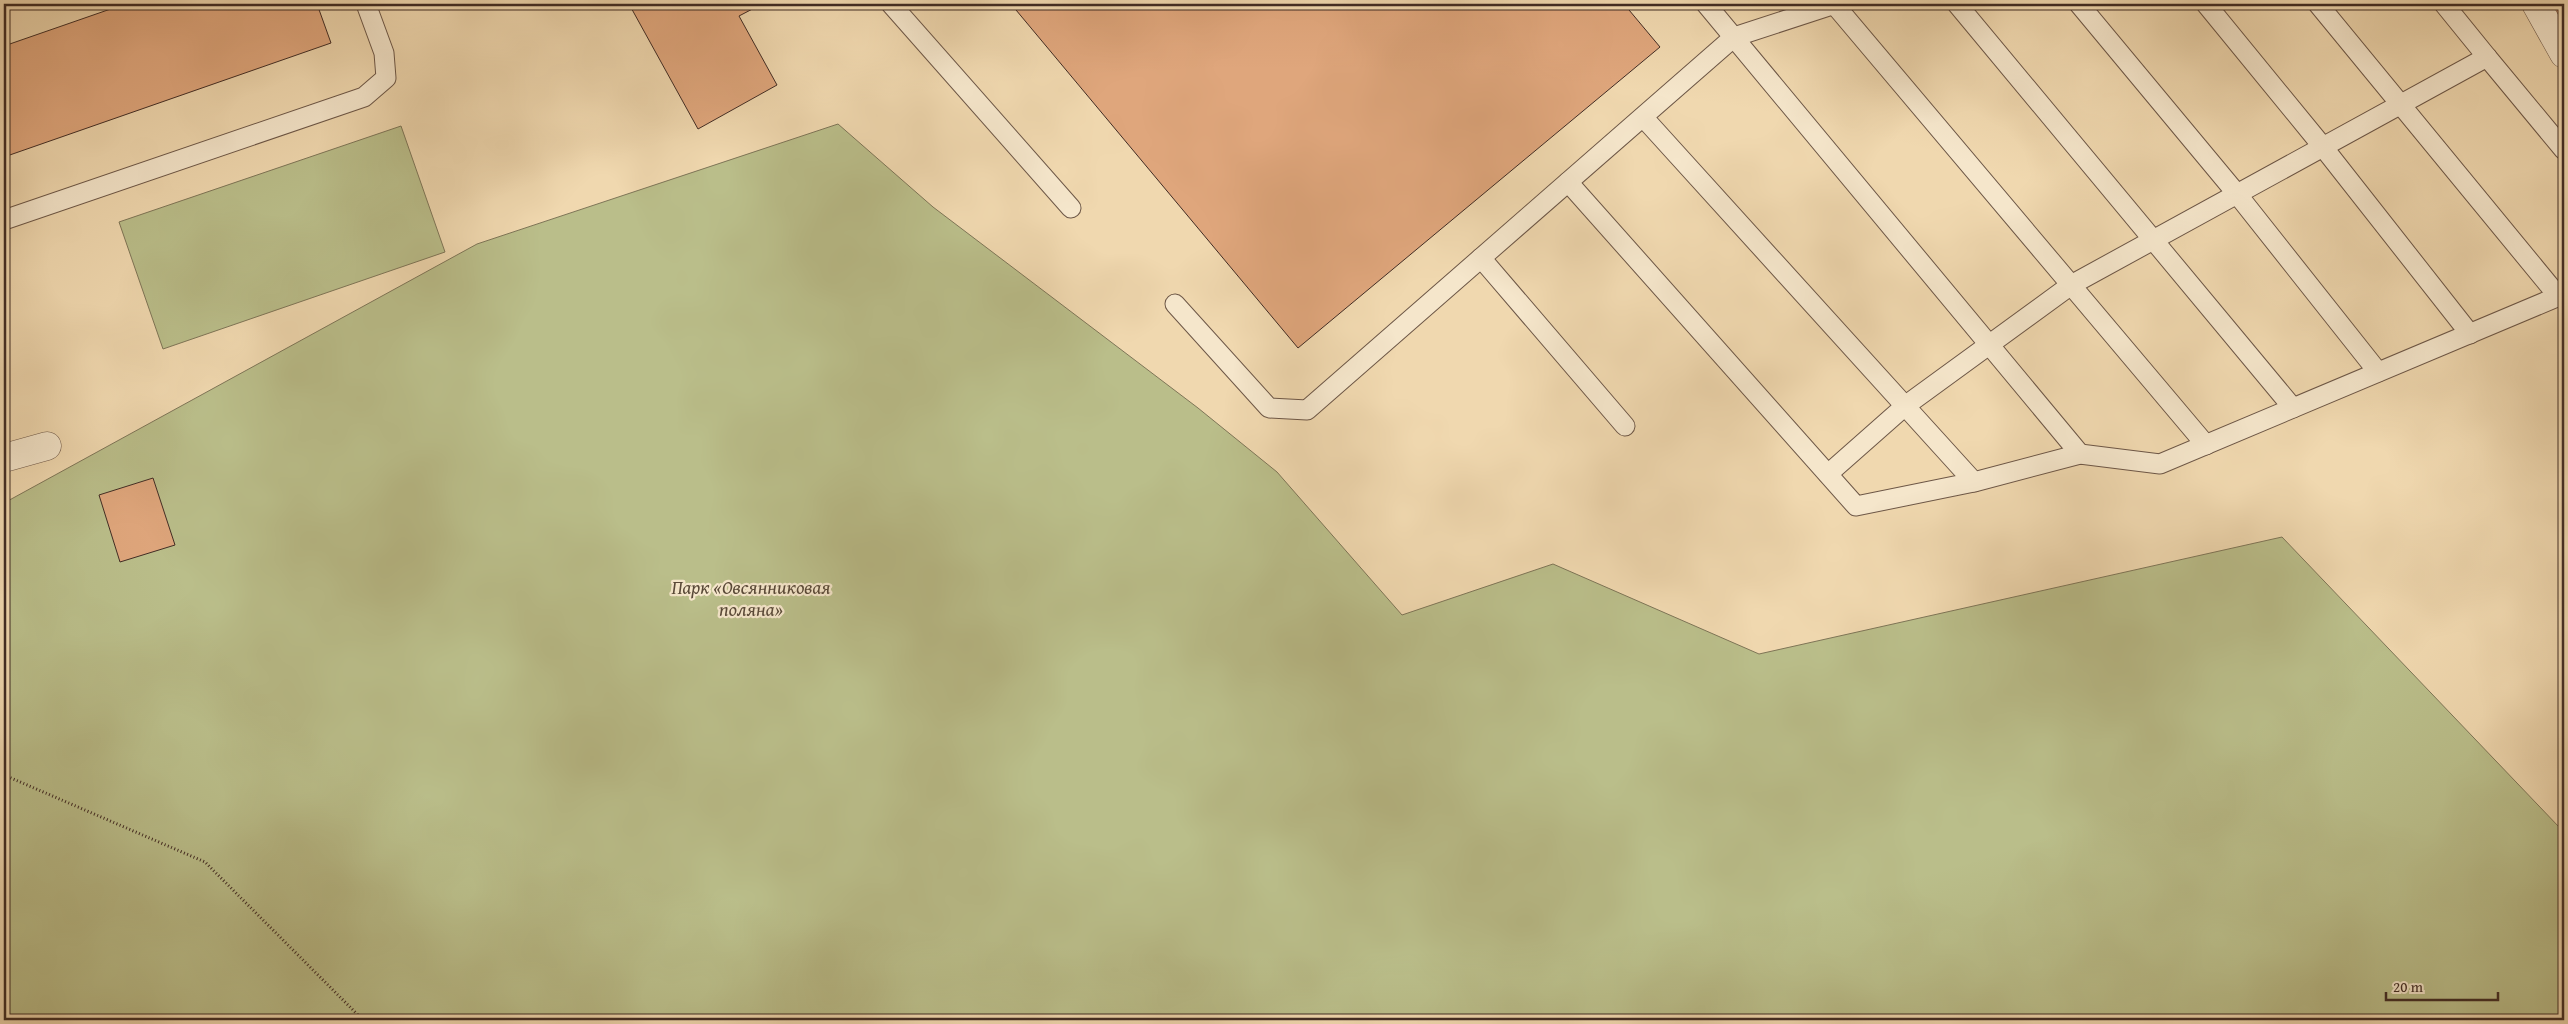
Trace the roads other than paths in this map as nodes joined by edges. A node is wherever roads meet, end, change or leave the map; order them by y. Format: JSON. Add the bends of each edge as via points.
{"nodes":[{"id":1,"x":366,"y":4,"type":"edge"},
{"id":2,"x":891,"y":4,"type":"edge"},
{"id":3,"x":1706,"y":4,"type":"edge"},
{"id":4,"x":1834,"y":4,"type":"edge"},
{"id":5,"x":1958,"y":4,"type":"edge"},
{"id":6,"x":2079,"y":4,"type":"edge"},
{"id":7,"x":2206,"y":4,"type":"edge"},
{"id":8,"x":2318,"y":4,"type":"edge"},
{"id":9,"x":2444,"y":4,"type":"edge"},
{"id":10,"x":2536,"y":4,"type":"edge"},
{"id":11,"x":1734,"y":38,"type":"junction"},
{"id":12,"x":2564,"y":54,"type":"edge"},
{"id":13,"x":2487,"y":56,"type":"junction"},
{"id":14,"x":2398,"y":105,"type":"junction"},
{"id":15,"x":1643,"y":117,"type":"junction"},
{"id":16,"x":2323,"y":147,"type":"junction"},
{"id":17,"x":2564,"y":150,"type":"edge"},
{"id":18,"x":1568,"y":182,"type":"junction"},
{"id":19,"x":2237,"y":194,"type":"junction"},
{"id":20,"x":1071,"y":208,"type":"dead end"},
{"id":21,"x":4,"y":220,"type":"edge"},
{"id":22,"x":2154,"y":240,"type":"junction"},
{"id":23,"x":1481,"y":258,"type":"junction"},
{"id":24,"x":2072,"y":286,"type":"junction"},
{"id":25,"x":2561,"y":295,"type":"edge"},
{"id":26,"x":1175,"y":304,"type":"dead end"},
{"id":27,"x":2470,"y":334,"type":"junction"},
{"id":28,"x":1991,"y":346,"type":"junction"},
{"id":29,"x":2378,"y":372,"type":"junction"},
{"id":30,"x":1905,"y":406,"type":"junction"},
{"id":31,"x":2293,"y":408,"type":"junction"},
{"id":32,"x":1625,"y":426,"type":"dead end"},
{"id":33,"x":2206,"y":445,"type":"junction"},
{"id":34,"x":47,"y":446,"type":"dead end"},
{"id":35,"x":2080,"y":454,"type":"junction"},
{"id":36,"x":4,"y":458,"type":"edge"},
{"id":37,"x":1828,"y":474,"type":"junction"},
{"id":38,"x":1974,"y":482,"type":"junction"}],
"edges":[{"from":1,"to":21,"type":"lane","via":[[384,53],[386,78],[364,97]]},
{"from":2,"to":20,"type":"lane"},
{"from":3,"to":11,"type":"lane"},
{"from":4,"to":11,"type":"lane"},
{"from":4,"to":24,"type":"lane"},
{"from":5,"to":22,"type":"lane"},
{"from":6,"to":19,"type":"lane"},
{"from":7,"to":16,"type":"lane"},
{"from":8,"to":14,"type":"lane"},
{"from":9,"to":13,"type":"lane"},
{"from":10,"to":12,"type":"street"},
{"from":11,"to":15,"type":"lane"},
{"from":11,"to":28,"type":"lane"},
{"from":13,"to":14,"type":"lane"},
{"from":13,"to":17,"type":"lane"},
{"from":14,"to":16,"type":"lane"},
{"from":14,"to":25,"type":"lane"},
{"from":15,"to":18,"type":"lane"},
{"from":15,"to":30,"type":"lane"},
{"from":16,"to":19,"type":"lane"},
{"from":16,"to":27,"type":"lane"},
{"from":18,"to":23,"type":"lane"},
{"from":18,"to":37,"type":"lane"},
{"from":19,"to":22,"type":"lane"},
{"from":19,"to":29,"type":"lane"},
{"from":22,"to":24,"type":"lane"},
{"from":22,"to":31,"type":"lane"},
{"from":23,"to":26,"type":"lane","via":[[1307,410],[1269,408]]},
{"from":23,"to":32,"type":"lane"},
{"from":24,"to":28,"type":"lane"},
{"from":24,"to":33,"type":"lane"},
{"from":25,"to":27,"type":"lane"},
{"from":27,"to":29,"type":"lane"},
{"from":28,"to":30,"type":"lane"},
{"from":28,"to":35,"type":"lane"},
{"from":29,"to":31,"type":"lane"},
{"from":30,"to":37,"type":"lane"},
{"from":30,"to":38,"type":"lane"},
{"from":31,"to":33,"type":"lane"},
{"from":33,"to":35,"type":"lane","via":[[2160,464]]},
{"from":34,"to":36,"type":"street"},
{"from":35,"to":38,"type":"lane"},
{"from":37,"to":38,"type":"lane","via":[[1856,506]]}]}
